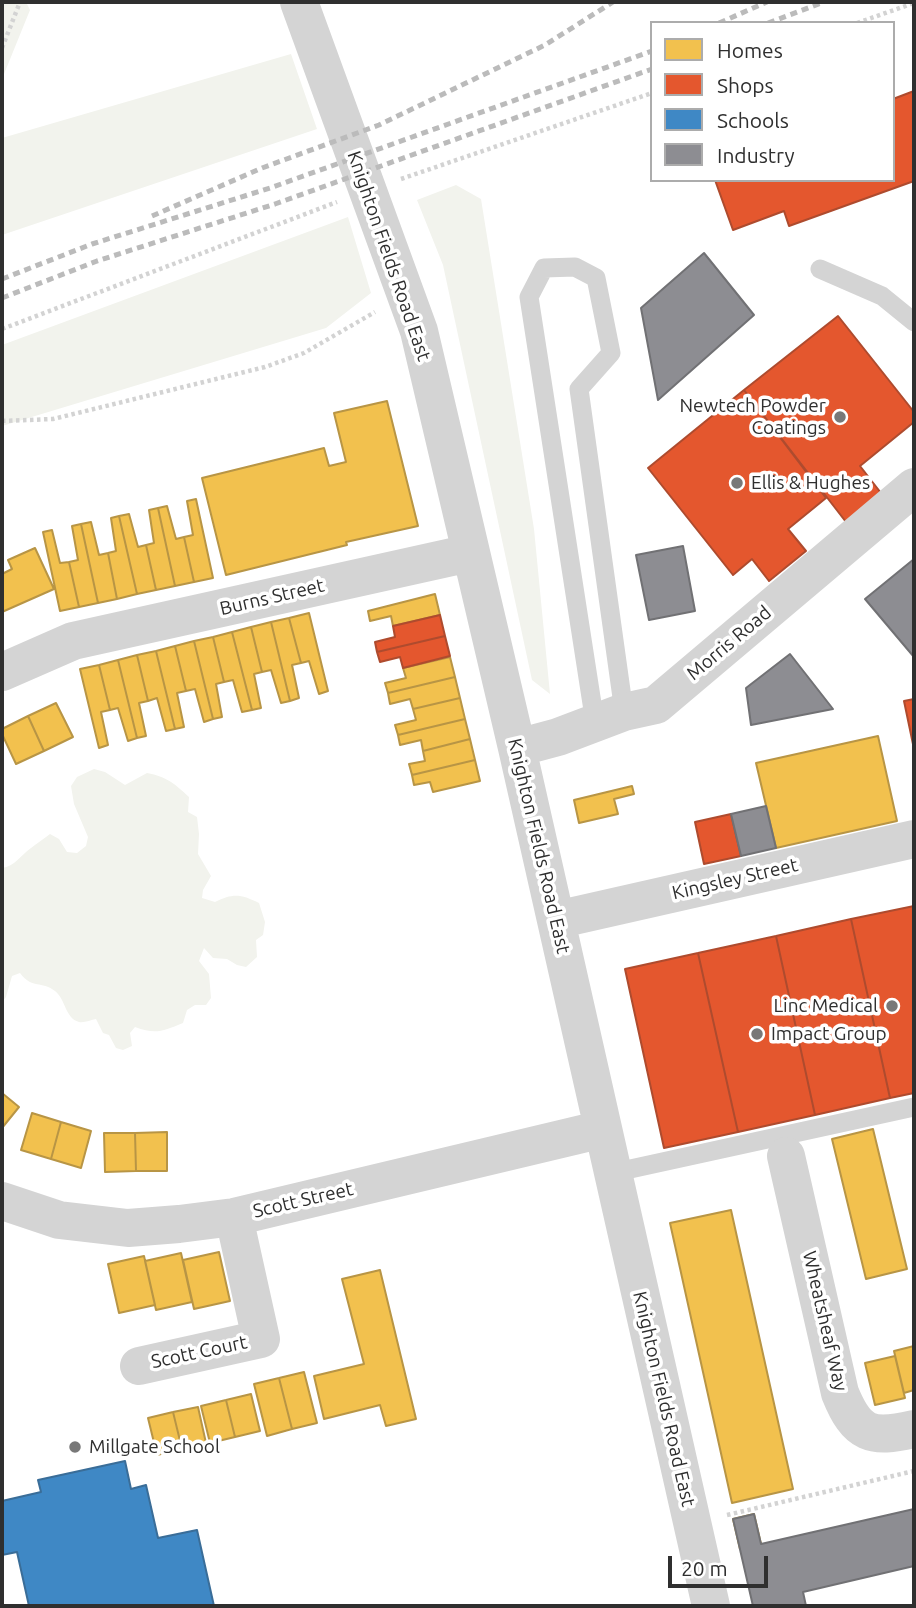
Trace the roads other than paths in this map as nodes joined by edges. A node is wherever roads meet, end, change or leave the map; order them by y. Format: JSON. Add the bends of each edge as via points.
{"nodes":[{"id":1,"x":299,"y":2,"type":"edge"},
{"id":2,"x":820,"y":269,"type":"dead end"},
{"id":3,"x":914,"y":322,"type":"edge"},
{"id":4,"x":914,"y":487,"type":"edge"},
{"id":5,"x":470,"y":553,"type":"junction"},
{"id":6,"x":2,"y":672,"type":"edge"},
{"id":7,"x":609,"y":718,"type":"junction"},
{"id":8,"x":517,"y":748,"type":"junction"},
{"id":9,"x":914,"y":839,"type":"edge"},
{"id":10,"x":556,"y":920,"type":"junction"},
{"id":11,"x":914,"y":1107,"type":"edge"},
{"id":12,"x":603,"y":1129,"type":"junction"},
{"id":13,"x":786,"y":1156,"type":"dead end"},
{"id":14,"x":612,"y":1173,"type":"junction"},
{"id":15,"x":2,"y":1201,"type":"edge"},
{"id":16,"x":234,"y":1217,"type":"junction"},
{"id":17,"x":139,"y":1366,"type":"dead end"},
{"id":18,"x":914,"y":1429,"type":"edge"},
{"id":19,"x":711,"y":1606,"type":"edge"}],
"edges":[{"from":1,"to":5,"type":"street","name":"Knighton Fields Road East","via":[[419,331]]},
{"from":2,"to":3,"type":"lane","via":[[881,296]]},
{"from":4,"to":7,"type":"street","name":"Morris Road","via":[[656,705]]},
{"from":5,"to":6,"type":"street","name":"Burns Street","via":[[73,642]]},
{"from":5,"to":8,"type":"street","name":"Knighton Fields Road East"},
{"from":7,"to":7,"type":"lane","via":[[579,389],[611,353],[596,278],[575,267],[544,268],[529,297]]},
{"from":7,"to":8,"type":"street","name":"Morris Road"},
{"from":8,"to":10,"type":"street","name":"Knighton Fields Road East"},
{"from":9,"to":10,"type":"street","name":"Kingsley Street"},
{"from":10,"to":12,"type":"street","name":"Knighton Fields Road East"},
{"from":11,"to":14,"type":"lane"},
{"from":12,"to":14,"type":"street","name":"Knighton Fields Road East"},
{"from":12,"to":16,"type":"street","name":"Scott Street"},
{"from":13,"to":18,"type":"street","name":"Wheatsheaf Way","via":[[848,1413],[861,1428],[881,1434]]},
{"from":14,"to":19,"type":"street","name":"Knighton Fields Road East"},
{"from":15,"to":16,"type":"street","name":"Scott Street","via":[[59,1220],[128,1228]]},
{"from":16,"to":17,"type":"street","name":"Scott Court","via":[[261,1339]]}]}
